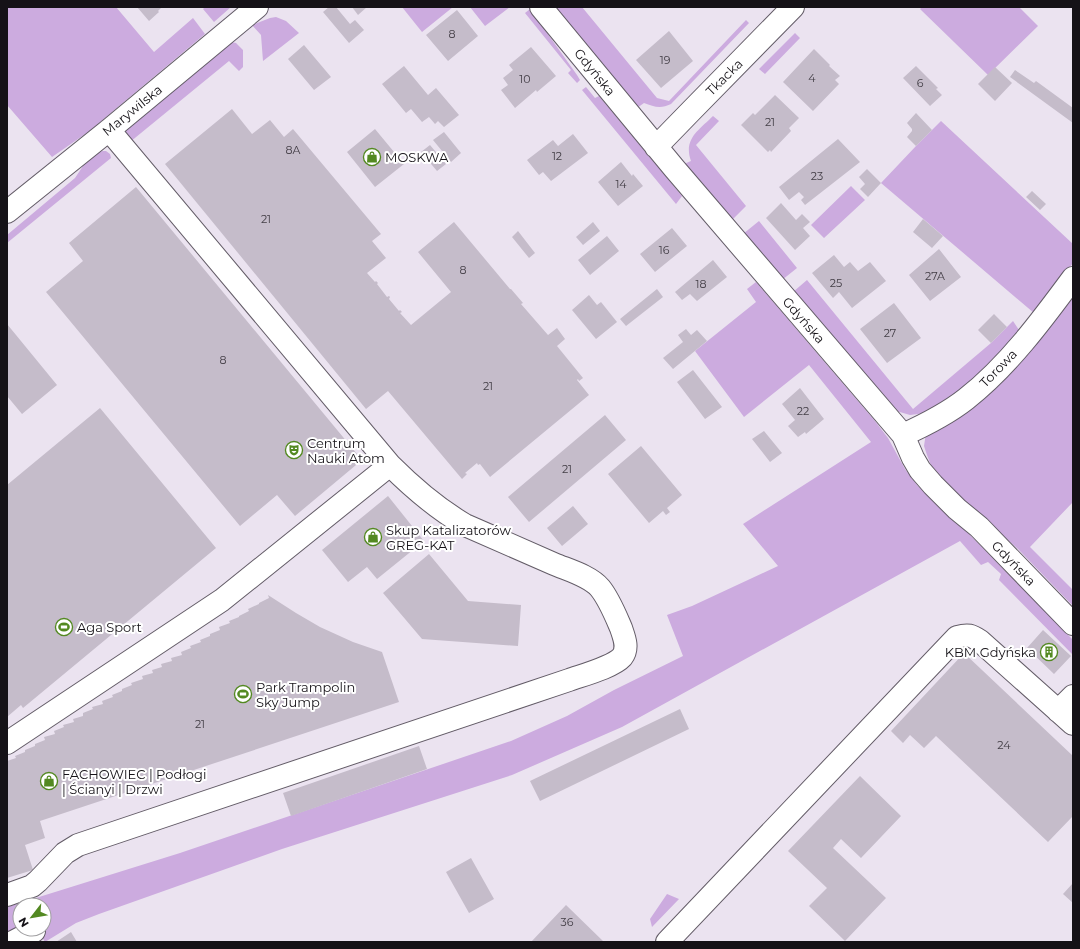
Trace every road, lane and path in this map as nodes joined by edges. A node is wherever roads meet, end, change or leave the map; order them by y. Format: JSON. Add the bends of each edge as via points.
{"nodes":[{"id":1,"x":257,"y":7,"type":"edge"},
{"id":2,"x":541,"y":7,"type":"edge"},
{"id":3,"x":793,"y":7,"type":"edge"},
{"id":4,"x":109,"y":130,"type":"junction"},
{"id":5,"x":656,"y":147,"type":"junction"},
{"id":6,"x":7,"y":212,"type":"edge"},
{"id":7,"x":1073,"y":278,"type":"edge"},
{"id":8,"x":903,"y":434,"type":"junction"},
{"id":9,"x":390,"y":465,"type":"junction"},
{"id":10,"x":1073,"y":624,"type":"edge"},
{"id":11,"x":1068,"y":711,"type":"edge"},
{"id":12,"x":7,"y":743,"type":"edge"},
{"id":13,"x":7,"y":895,"type":"edge"},
{"id":14,"x":23,"y":937,"type":"edge"},
{"id":15,"x":13,"y":942,"type":"edge"},
{"id":16,"x":667,"y":942,"type":"edge"}],
"edges":[{"from":1,"to":4,"type":"street","name":"Marywilska"},
{"from":2,"to":5,"type":"street","name":"Gdyńska"},
{"from":3,"to":5,"type":"street","name":"Tkacka"},
{"from":4,"to":6,"type":"street","name":"Marywilska"},
{"from":4,"to":9,"type":"street"},
{"from":5,"to":8,"type":"street","name":"Gdyńska"},
{"from":7,"to":8,"type":"street","name":"Torowa","via":[[1043,319],[996,373],[965,400],[919,428]]},
{"from":8,"to":10,"type":"street","name":"Gdyńska","via":[[920,470],[933,485],[979,527]]},
{"from":9,"to":12,"type":"street","via":[[222,600]]},
{"from":9,"to":13,"type":"street","via":[[446,514],[580,575],[599,587],[609,602],[624,637],[626,644],[622,656],[605,667],[569,680],[78,846],[64,853],[38,881]]},
{"from":11,"to":16,"type":"street","via":[[970,635],[957,637]]},
{"from":14,"to":15,"type":"street"}]}
